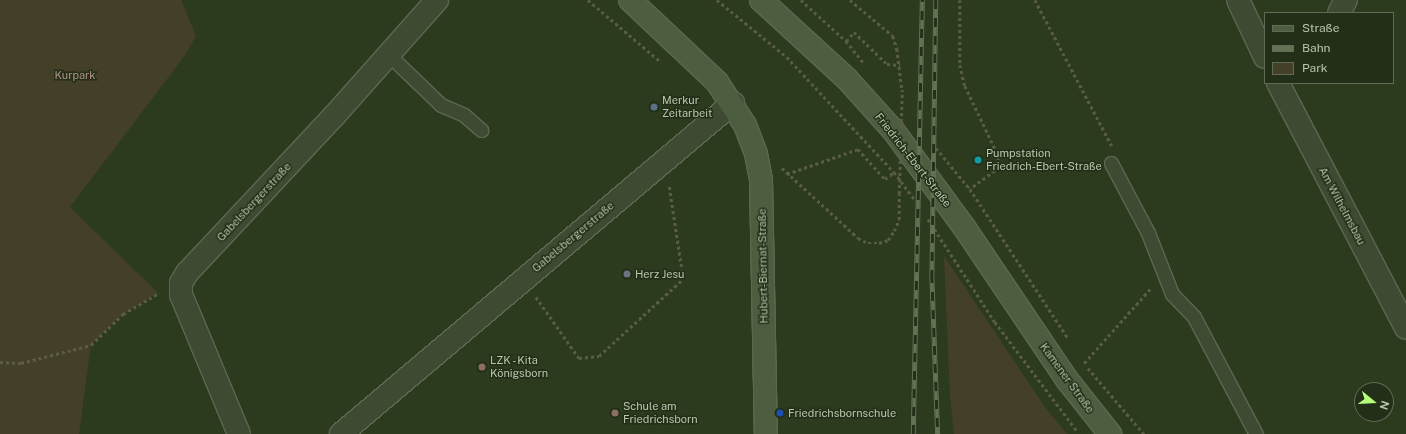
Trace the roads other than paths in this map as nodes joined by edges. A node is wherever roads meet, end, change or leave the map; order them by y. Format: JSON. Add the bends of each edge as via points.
{"nodes":[{"id":1,"x":437,"y":0,"type":"edge"},
{"id":2,"x":630,"y":0,"type":"edge"},
{"id":3,"x":761,"y":0,"type":"edge"},
{"id":4,"x":1238,"y":0,"type":"edge"},
{"id":5,"x":1346,"y":0,"type":"edge"},
{"id":6,"x":1340,"y":12,"type":"edge"},
{"id":7,"x":389,"y":55,"type":"junction"},
{"id":8,"x":1264,"y":55,"type":"edge"},
{"id":9,"x":1285,"y":86,"type":"edge"},
{"id":10,"x":733,"y":103,"type":"junction"},
{"id":11,"x":481,"y":130,"type":"dead end"},
{"id":12,"x":1111,"y":163,"type":"road end"},
{"id":13,"x":1026,"y":320,"type":"joint"},
{"id":14,"x":1406,"y":328,"type":"edge"},
{"id":15,"x":239,"y":434,"type":"edge"},
{"id":16,"x":341,"y":434,"type":"edge"},
{"id":17,"x":766,"y":434,"type":"edge"},
{"id":18,"x":1110,"y":434,"type":"edge"},
{"id":19,"x":1256,"y":434,"type":"edge"}],
"edges":[{"from":1,"to":7,"type":"street","name":"Gabelsbergerstraße"},
{"from":2,"to":10,"type":"main road","via":[[687,51]]},
{"from":3,"to":13,"type":"main road","name":"Friedrich-Ebert-Straße","via":[[847,79],[893,130],[964,227]]},
{"from":4,"to":8,"type":"street"},
{"from":5,"to":6,"type":"street"},
{"from":7,"to":11,"type":"lane","via":[[441,105],[464,115]]},
{"from":7,"to":15,"type":"street","name":"Gabelsbergerstraße","via":[[186,273],[181,283],[181,295]]},
{"from":9,"to":14,"type":"street","name":"Am Wilhelmsbau"},
{"from":10,"to":16,"type":"street","name":"Gabelsbergerstraße"},
{"from":10,"to":17,"type":"main road","name":"Hubert-Biernat-Straße","via":[[745,125],[761,180]]},
{"from":12,"to":19,"type":"lane","via":[[1148,233],[1172,294],[1194,317]]},
{"from":13,"to":18,"type":"main road","name":"Kamener Straße","via":[[1068,381]]}]}
